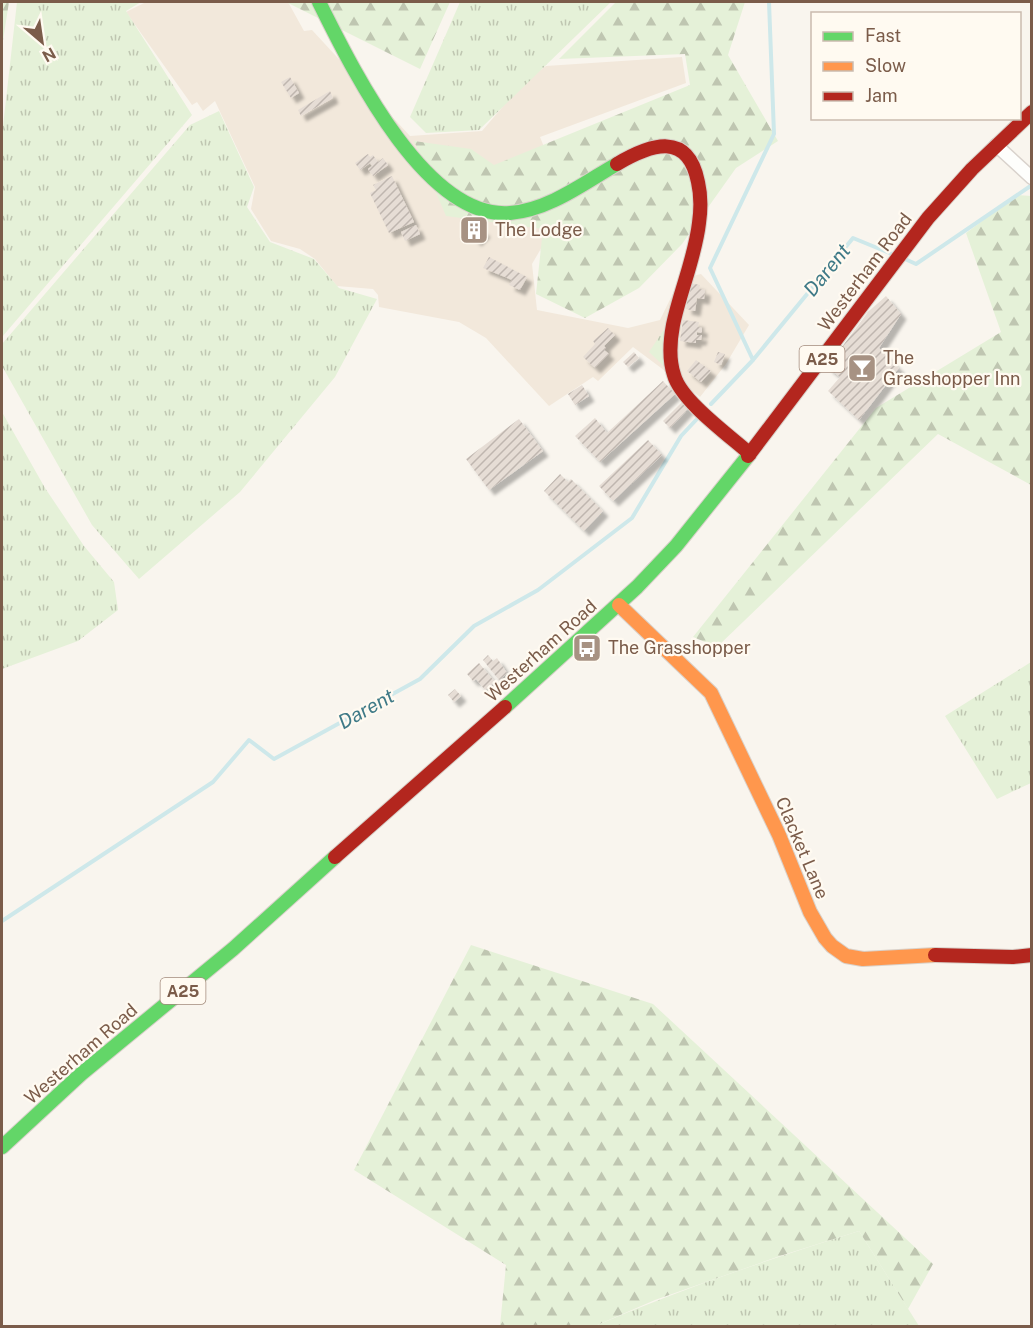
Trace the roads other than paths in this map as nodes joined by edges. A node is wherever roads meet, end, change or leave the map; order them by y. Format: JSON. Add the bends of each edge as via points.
{"nodes":[{"id":1,"x":319,"y":2,"type":"edge"},
{"id":2,"x":1032,"y":112,"type":"edge"},
{"id":3,"x":996,"y":145,"type":"junction"},
{"id":4,"x":1032,"y":177,"type":"edge"},
{"id":5,"x":750,"y":454,"type":"junction"},
{"id":6,"x":619,"y":605,"type":"junction"},
{"id":7,"x":1032,"y":955,"type":"edge"},
{"id":8,"x":2,"y":1147,"type":"edge"}],
"edges":[{"from":1,"to":5,"type":"main road","via":[[386,122],[434,181],[483,211],[519,212],[536,207],[637,153],[660,146],[675,146],[685,152],[698,178],[701,201],[699,228],[675,321],[671,362],[682,389]]},
{"from":2,"to":3,"type":"main road","name":"Westerham Road","number":"A25"},
{"from":3,"to":4,"type":"street"},
{"from":3,"to":5,"type":"main road","name":"Westerham Road","number":"A25","via":[[903,250]]},
{"from":5,"to":6,"type":"main road","name":"Westerham Road","number":"A25","via":[[676,546]]},
{"from":6,"to":7,"type":"main road","name":"Clacket Lane","via":[[711,693],[810,912],[825,938],[839,951],[863,959]]},
{"from":6,"to":8,"type":"main road","name":"Westerham Road","number":"A25","via":[[233,949],[81,1074]]}]}
